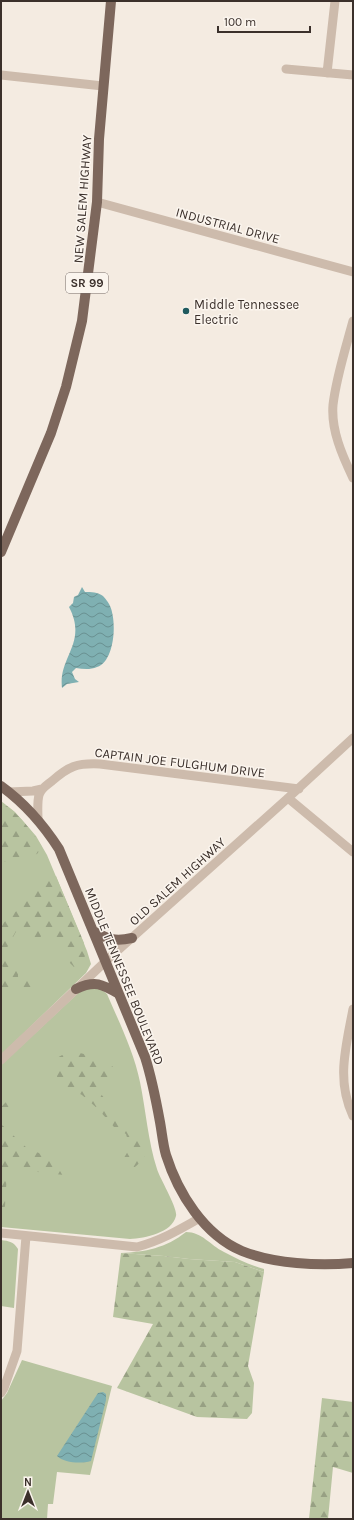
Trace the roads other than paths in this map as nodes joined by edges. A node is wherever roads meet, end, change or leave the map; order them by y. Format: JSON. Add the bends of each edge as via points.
{"nodes":[{"id":1,"x":111,"y":1,"type":"edge"},
{"id":2,"x":335,"y":1,"type":"edge"},
{"id":3,"x":286,"y":69,"type":"dead end"},
{"id":4,"x":327,"y":73,"type":"junction"},
{"id":5,"x":1,"y":75,"type":"edge"},
{"id":6,"x":353,"y":75,"type":"edge"},
{"id":7,"x":103,"y":86,"type":"junction"},
{"id":8,"x":97,"y":202,"type":"junction"},
{"id":9,"x":353,"y":272,"type":"edge"},
{"id":10,"x":353,"y":321,"type":"edge"},
{"id":11,"x":353,"y":478,"type":"edge"},
{"id":12,"x":1,"y":552,"type":"edge"},
{"id":13,"x":353,"y":738,"type":"edge"},
{"id":14,"x":5,"y":789,"type":"edge"},
{"id":15,"x":42,"y":789,"type":"junction"},
{"id":16,"x":298,"y":789,"type":"junction"},
{"id":17,"x":288,"y":798,"type":"junction"},
{"id":18,"x":38,"y":820,"type":"junction"},
{"id":19,"x":353,"y":852,"type":"edge"},
{"id":20,"x":93,"y":931,"type":"junction"},
{"id":21,"x":132,"y":938,"type":"junction"},
{"id":22,"x":106,"y":962,"type":"junction"},
{"id":23,"x":76,"y":989,"type":"junction"},
{"id":24,"x":119,"y":994,"type":"junction"},
{"id":25,"x":353,"y":1009,"type":"edge"},
{"id":26,"x":1,"y":1060,"type":"edge"},
{"id":27,"x":353,"y":1116,"type":"edge"},
{"id":28,"x":200,"y":1218,"type":"junction"},
{"id":29,"x":1,"y":1233,"type":"edge"},
{"id":30,"x":26,"y":1236,"type":"junction"},
{"id":31,"x":353,"y":1264,"type":"edge"},
{"id":32,"x":1,"y":1393,"type":"edge"}],
"edges":[{"from":1,"to":7,"type":"main road","name":"NEW SALEM HIGHWAY","number":"SR 99"},
{"from":2,"to":4,"type":"street"},
{"from":3,"to":4,"type":"street"},
{"from":4,"to":6,"type":"street"},
{"from":5,"to":7,"type":"street"},
{"from":7,"to":8,"type":"main road","name":"NEW SALEM HIGHWAY","number":"SR 99"},
{"from":8,"to":9,"type":"street","name":"INDUSTRIAL DRIVE"},
{"from":8,"to":12,"type":"main road","name":"NEW SALEM HIGHWAY","number":"SR 99","via":[[82,321],[66,387],[47,443]]},
{"from":10,"to":11,"type":"street","via":[[333,405],[340,449]]},
{"from":13,"to":16,"type":"street","name":"OLD SALEM HIGHWAY"},
{"from":14,"to":15,"type":"street"},
{"from":14,"to":18,"type":"main road","name":"MIDDLE TENNESSEE BOULEVARD"},
{"from":15,"to":16,"type":"street","name":"CAPTAIN JOE FULGHUM DRIVE","via":[[61,772],[84,764]]},
{"from":15,"to":18,"type":"street","via":[[39,795]]},
{"from":16,"to":17,"type":"street","name":"OLD SALEM HIGHWAY"},
{"from":17,"to":19,"type":"street"},
{"from":17,"to":21,"type":"street","name":"OLD SALEM HIGHWAY"},
{"from":18,"to":20,"type":"main road","name":"MIDDLE TENNESSEE BOULEVARD","via":[[59,849]]},
{"from":20,"to":21,"type":"main road","via":[[111,939]]},
{"from":20,"to":22,"type":"main road","name":"MIDDLE TENNESSEE BOULEVARD"},
{"from":21,"to":22,"type":"street","name":"OLD SALEM HIGHWAY"},
{"from":22,"to":23,"type":"street","name":"OLD SALEM HIGHWAY"},
{"from":22,"to":24,"type":"main road","name":"MIDDLE TENNESSEE BOULEVARD"},
{"from":23,"to":24,"type":"main road","via":[[90,983],[105,986]]},
{"from":23,"to":26,"type":"street","name":"OLD SALEM HIGHWAY"},
{"from":24,"to":28,"type":"main road","name":"MIDDLE TENNESSEE BOULEVARD","via":[[146,1057],[173,1176]]},
{"from":25,"to":27,"type":"street","via":[[343,1076],[347,1104]]},
{"from":28,"to":30,"type":"street","via":[[171,1236],[136,1247]]},
{"from":28,"to":31,"type":"main road","name":"MIDDLE TENNESSEE BOULEVARD","via":[[224,1240],[241,1250],[267,1259],[299,1263]]},
{"from":29,"to":30,"type":"street"},
{"from":30,"to":32,"type":"street","via":[[17,1351]]}]}
